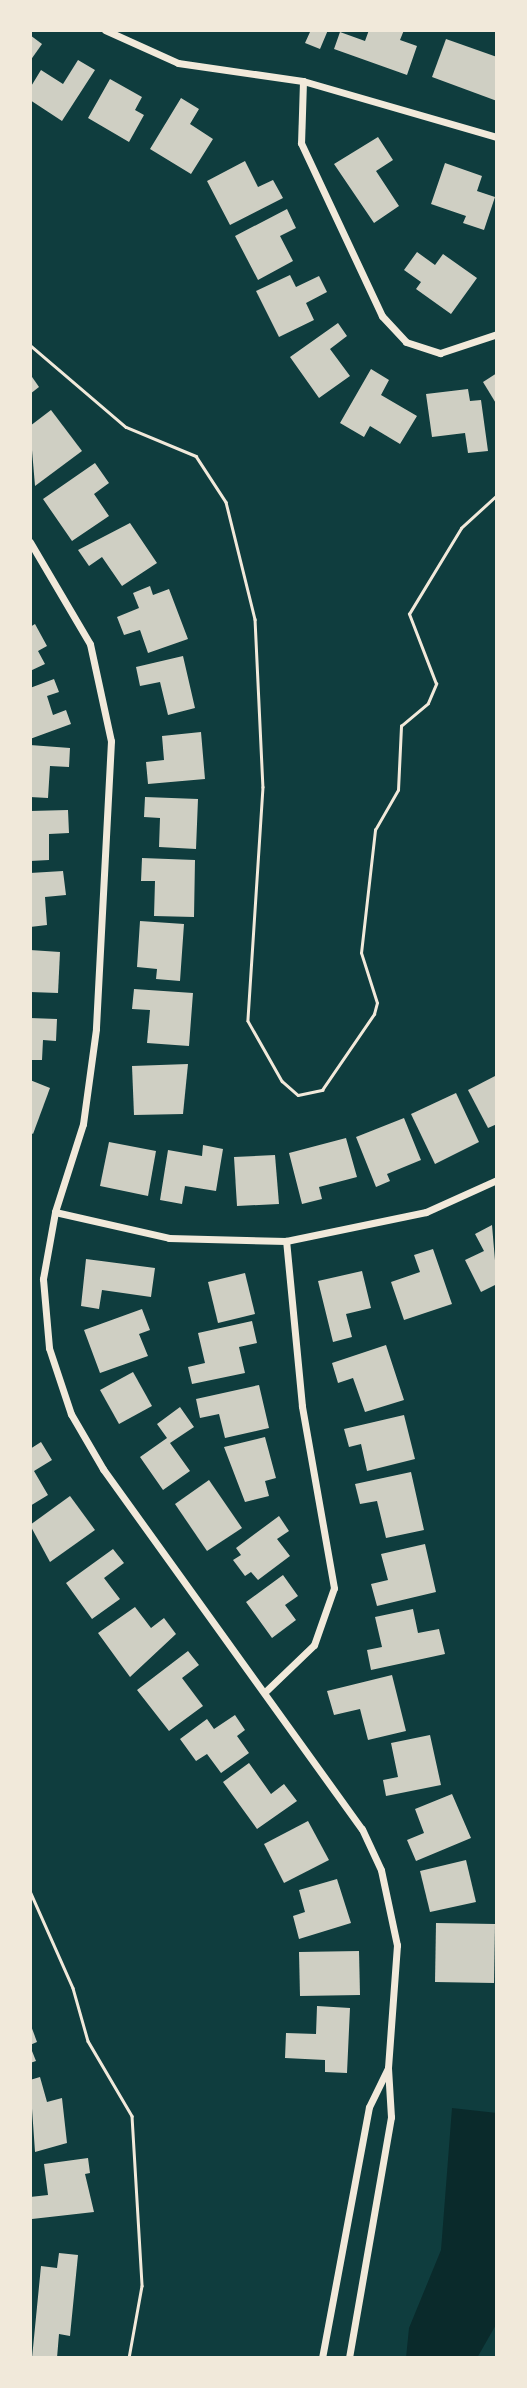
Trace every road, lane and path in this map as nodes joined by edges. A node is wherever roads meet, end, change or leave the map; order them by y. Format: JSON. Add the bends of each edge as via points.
{"nodes":[{"id":1,"x":105,"y":30,"type":"edge"},
{"id":2,"x":303,"y":81,"type":"junction"},
{"id":3,"x":497,"y":137,"type":"edge"},
{"id":4,"x":497,"y":334,"type":"edge"},
{"id":5,"x":30,"y":345,"type":"edge"},
{"id":6,"x":497,"y":495,"type":"edge"},
{"id":7,"x":30,"y":542,"type":"edge"},
{"id":8,"x":497,"y":1180,"type":"edge"},
{"id":9,"x":55,"y":1212,"type":"junction"},
{"id":10,"x":286,"y":1241,"type":"junction"},
{"id":11,"x":266,"y":1691,"type":"junction"},
{"id":12,"x":30,"y":1891,"type":"edge"},
{"id":13,"x":388,"y":2067,"type":"junction"},
{"id":14,"x":129,"y":2358,"type":"edge"},
{"id":15,"x":323,"y":2358,"type":"edge"},
{"id":16,"x":349,"y":2358,"type":"edge"}],
"edges":[{"from":1,"to":2,"type":"street","via":[[178,64],[236,66]]},
{"from":2,"to":3,"type":"street"},
{"from":2,"to":4,"type":"street","via":[[301,142],[382,316],[406,342],[440,353]]},
{"from":5,"to":6,"type":"path","via":[[126,427],[196,456],[226,502],[255,619],[263,787],[247,1021],[282,1081],[298,1095],[322,1090],[374,1014],[377,1003],[361,953],[375,830],[398,790],[401,726],[428,703],[436,684],[410,614],[461,528]]},
{"from":7,"to":9,"type":"street","via":[[90,643],[111,741],[90,1078]]},
{"from":8,"to":10,"type":"street","via":[[426,1212]]},
{"from":9,"to":10,"type":"street","via":[[169,1238]]},
{"from":9,"to":11,"type":"street","via":[[43,1279],[49,1348],[71,1414],[103,1469]]},
{"from":10,"to":11,"type":"street","via":[[300,1392],[334,1588],[314,1645]]},
{"from":11,"to":13,"type":"street","via":[[362,1829],[381,1870],[397,1945]]},
{"from":12,"to":14,"type":"path","via":[[73,1988],[88,2040],[132,2116],[142,2286]]},
{"from":13,"to":15,"type":"street","via":[[369,2107]]},
{"from":13,"to":16,"type":"street","via":[[391,2117]]}]}
